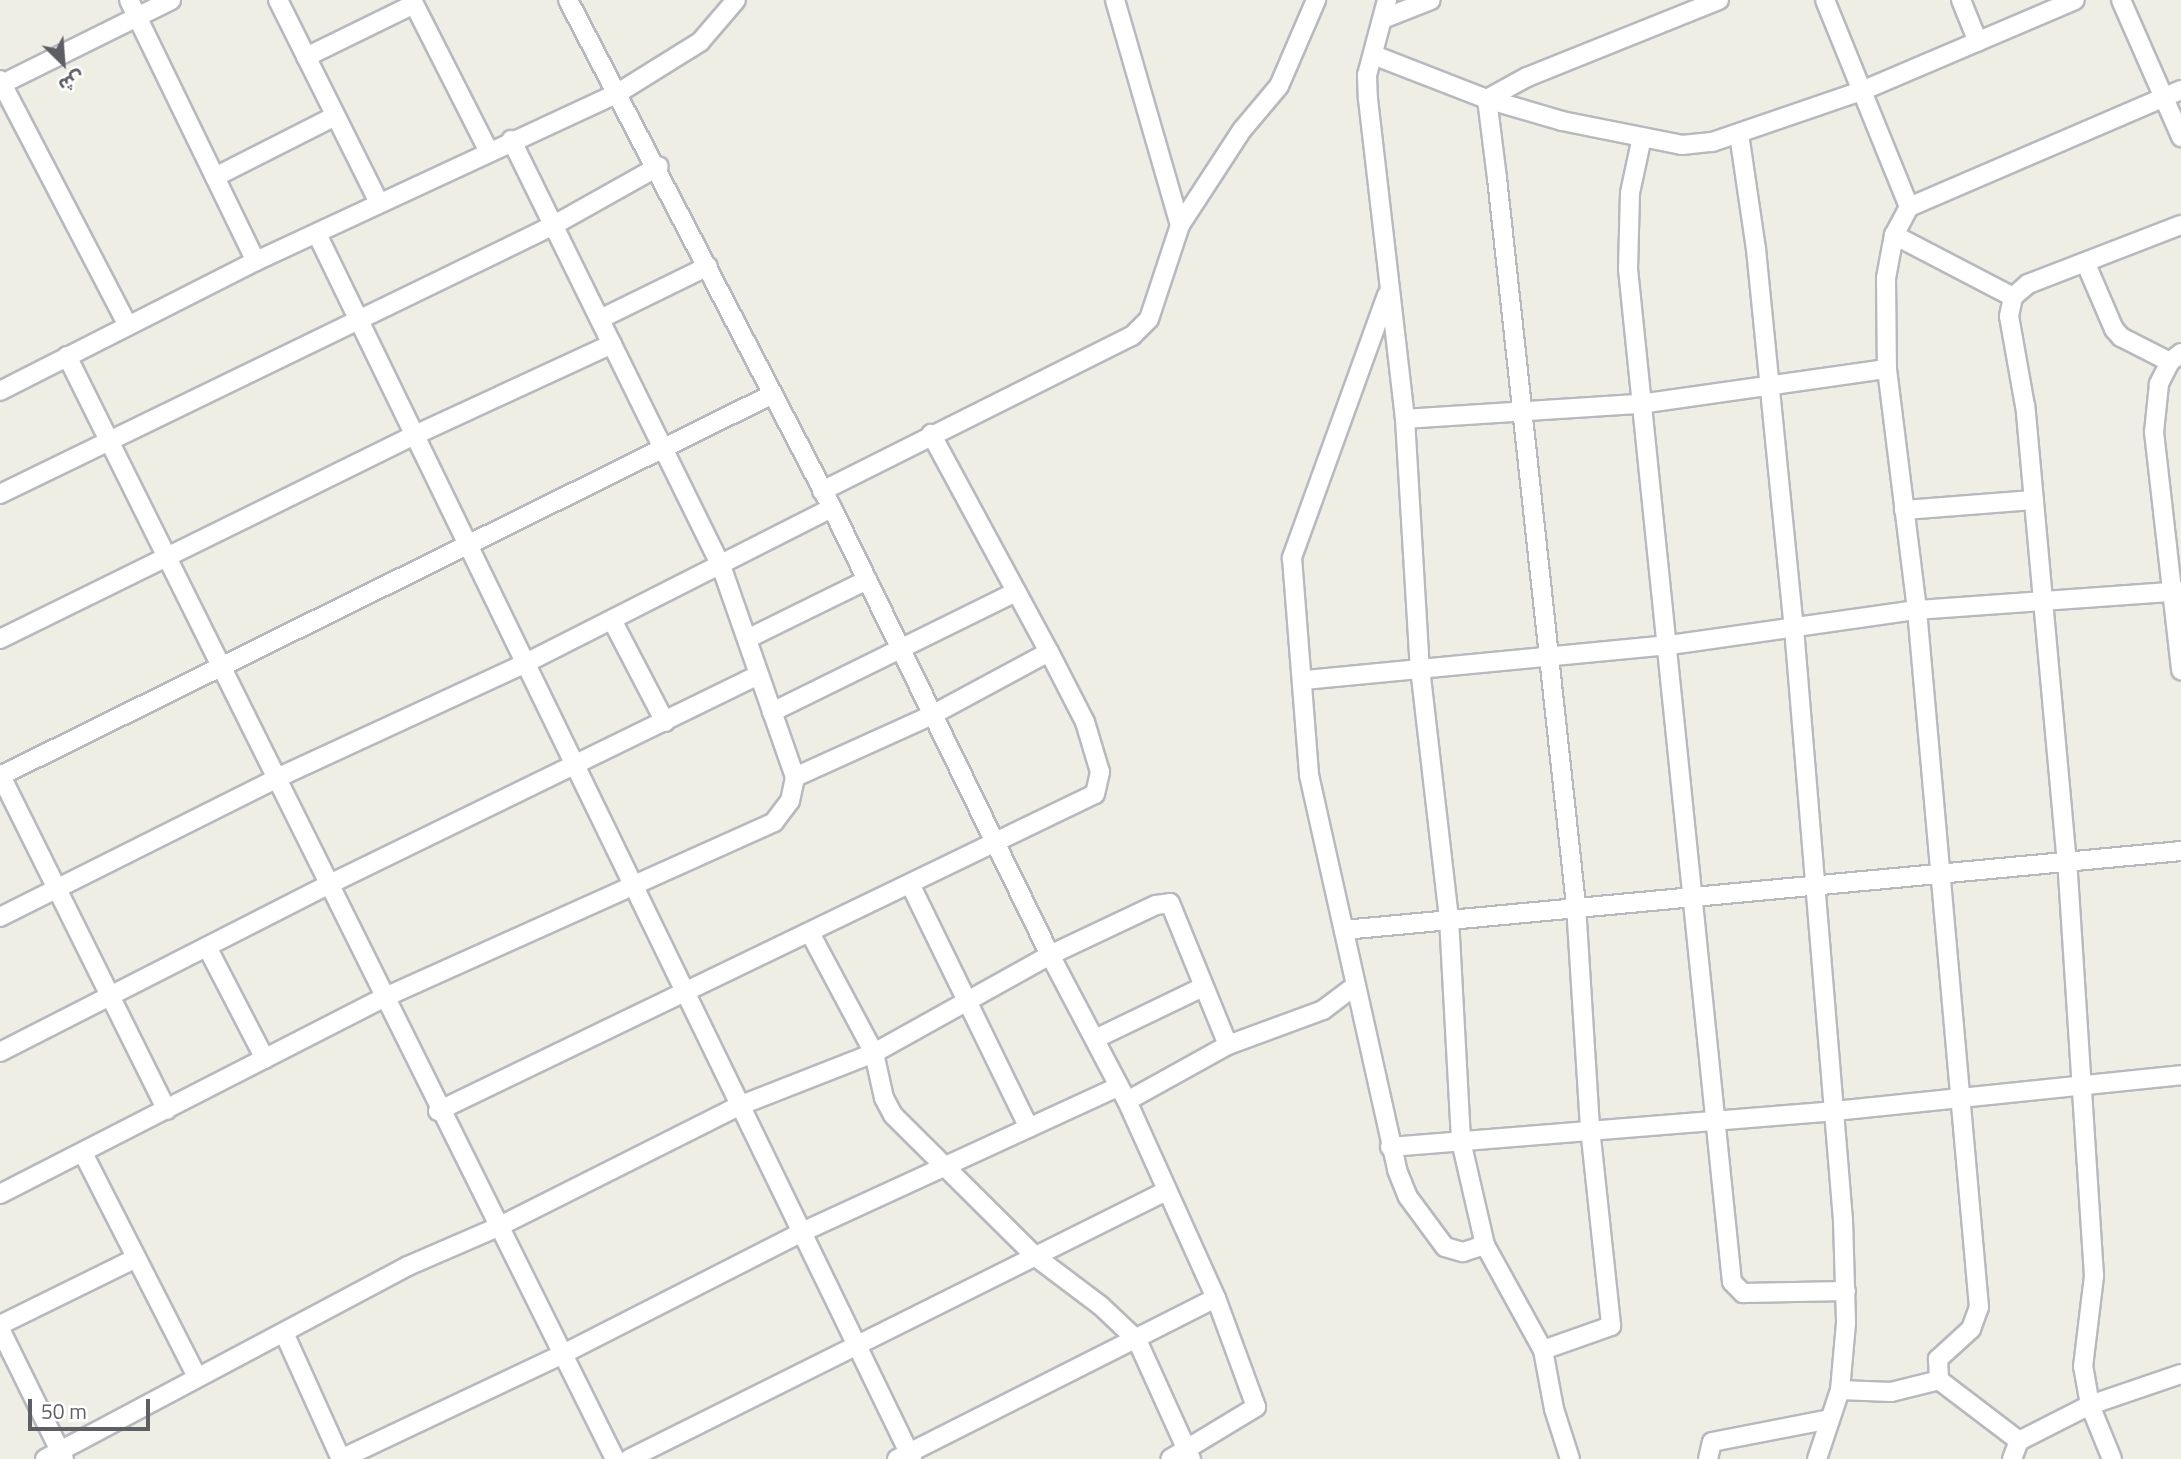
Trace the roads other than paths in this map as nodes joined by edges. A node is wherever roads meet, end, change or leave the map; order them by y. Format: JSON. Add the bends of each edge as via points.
{"nodes":[{"id":1,"x":171,"y":0,"type":"edge"},
{"id":2,"x":278,"y":0,"type":"edge"},
{"id":3,"x":569,"y":0,"type":"edge"},
{"id":4,"x":736,"y":0,"type":"edge"},
{"id":5,"x":1115,"y":0,"type":"edge"},
{"id":6,"x":1326,"y":0,"type":"edge"},
{"id":7,"x":1387,"y":0,"type":"edge"},
{"id":8,"x":1431,"y":0,"type":"edge"},
{"id":9,"x":1719,"y":0,"type":"edge"},
{"id":10,"x":1825,"y":0,"type":"edge"},
{"id":11,"x":1961,"y":0,"type":"edge"},
{"id":12,"x":2075,"y":0,"type":"edge"},
{"id":13,"x":2121,"y":0,"type":"edge"},
{"id":14,"x":413,"y":2,"type":"edge"},
{"id":15,"x":1313,"y":7,"type":"edge"},
{"id":16,"x":132,"y":8,"type":"edge"},
{"id":17,"x":1385,"y":18,"type":"junction"},
{"id":18,"x":1978,"y":42,"type":"junction"},
{"id":19,"x":1376,"y":56,"type":"junction"},
{"id":20,"x":306,"y":57,"type":"junction"},
{"id":21,"x":1,"y":83,"type":"edge"},
{"id":22,"x":1864,"y":90,"type":"junction"},
{"id":23,"x":2181,"y":90,"type":"edge"},
{"id":24,"x":618,"y":93,"type":"junction"},
{"id":25,"x":2164,"y":97,"type":"junction"},
{"id":26,"x":1487,"y":99,"type":"junction"},
{"id":27,"x":335,"y":116,"type":"junction"},
{"id":28,"x":1739,"y":134,"type":"junction"},
{"id":29,"x":1642,"y":137,"type":"junction"},
{"id":30,"x":2181,"y":137,"type":"edge"},
{"id":31,"x":511,"y":140,"type":"junction"},
{"id":32,"x":488,"y":150,"type":"junction"},
{"id":33,"x":659,"y":166,"type":"junction"},
{"id":34,"x":215,"y":177,"type":"junction"},
{"id":35,"x":379,"y":203,"type":"junction"},
{"id":36,"x":1909,"y":207,"type":"junction"},
{"id":37,"x":554,"y":225,"type":"junction"},
{"id":38,"x":1180,"y":225,"type":"junction"},
{"id":39,"x":2181,"y":225,"type":"edge"},
{"id":40,"x":317,"y":234,"type":"junction"},
{"id":41,"x":1894,"y":235,"type":"junction"},
{"id":42,"x":256,"y":261,"type":"junction"},
{"id":43,"x":2086,"y":264,"type":"junction"},
{"id":44,"x":708,"y":266,"type":"junction"},
{"id":45,"x":1388,"y":292,"type":"junction"},
{"id":46,"x":2013,"y":297,"type":"junction"},
{"id":47,"x":356,"y":317,"type":"junction"},
{"id":48,"x":600,"y":319,"type":"junction"},
{"id":49,"x":128,"y":326,"type":"junction"},
{"id":50,"x":612,"y":344,"type":"junction"},
{"id":51,"x":67,"y":356,"type":"junction"},
{"id":52,"x":2175,"y":358,"type":"edge"},
{"id":53,"x":1887,"y":369,"type":"junction"},
{"id":54,"x":1768,"y":384,"type":"junction"},
{"id":55,"x":1,"y":389,"type":"edge"},
{"id":56,"x":773,"y":394,"type":"junction"},
{"id":57,"x":1640,"y":404,"type":"junction"},
{"id":58,"x":1521,"y":409,"type":"junction"},
{"id":59,"x":1405,"y":419,"type":"junction"},
{"id":60,"x":931,"y":434,"type":"junction"},
{"id":61,"x":415,"y":435,"type":"junction"},
{"id":62,"x":107,"y":442,"type":"junction"},
{"id":63,"x":663,"y":451,"type":"junction"},
{"id":64,"x":822,"y":491,"type":"junction"},
{"id":65,"x":0,"y":494,"type":"edge"},
{"id":66,"x":2034,"y":500,"type":"junction"},
{"id":67,"x":832,"y":508,"type":"junction"},
{"id":68,"x":1904,"y":510,"type":"junction"},
{"id":69,"x":471,"y":547,"type":"junction"},
{"id":70,"x":164,"y":559,"type":"junction"},
{"id":71,"x":721,"y":566,"type":"junction"},
{"id":72,"x":867,"y":580,"type":"junction"},
{"id":73,"x":2178,"y":591,"type":"edge"},
{"id":74,"x":1016,"y":592,"type":"junction"},
{"id":75,"x":2043,"y":599,"type":"junction"},
{"id":76,"x":1917,"y":610,"type":"junction"},
{"id":77,"x":612,"y":620,"type":"junction"},
{"id":78,"x":1794,"y":628,"type":"junction"},
{"id":79,"x":0,"y":639,"type":"edge"},
{"id":80,"x":747,"y":639,"type":"junction"},
{"id":81,"x":1670,"y":645,"type":"junction"},
{"id":82,"x":901,"y":651,"type":"junction"},
{"id":83,"x":1049,"y":652,"type":"junction"},
{"id":84,"x":1548,"y":656,"type":"junction"},
{"id":85,"x":526,"y":663,"type":"junction"},
{"id":86,"x":221,"y":668,"type":"junction"},
{"id":87,"x":1420,"y":668,"type":"junction"},
{"id":88,"x":2181,"y":670,"type":"edge"},
{"id":89,"x":759,"y":675,"type":"junction"},
{"id":90,"x":1305,"y":680,"type":"junction"},
{"id":91,"x":772,"y":712,"type":"junction"},
{"id":92,"x":932,"y":715,"type":"junction"},
{"id":93,"x":665,"y":722,"type":"junction"},
{"id":94,"x":576,"y":766,"type":"junction"},
{"id":95,"x":0,"y":775,"type":"edge"},
{"id":96,"x":795,"y":777,"type":"junction"},
{"id":97,"x":277,"y":778,"type":"junction"},
{"id":98,"x":996,"y":846,"type":"junction"},
{"id":99,"x":2181,"y":851,"type":"edge"},
{"id":100,"x":2067,"y":864,"type":"junction"},
{"id":101,"x":1942,"y":876,"type":"junction"},
{"id":102,"x":330,"y":884,"type":"junction"},
{"id":103,"x":634,"y":884,"type":"junction"},
{"id":104,"x":911,"y":886,"type":"junction"},
{"id":105,"x":1812,"y":888,"type":"junction"},
{"id":106,"x":55,"y":889,"type":"junction"},
{"id":107,"x":1695,"y":900,"type":"junction"},
{"id":108,"x":1576,"y":905,"type":"junction"},
{"id":109,"x":0,"y":917,"type":"edge"},
{"id":110,"x":1449,"y":918,"type":"junction"},
{"id":111,"x":1344,"y":930,"type":"junction"},
{"id":112,"x":810,"y":933,"type":"junction"},
{"id":113,"x":207,"y":947,"type":"junction"},
{"id":114,"x":1050,"y":955,"type":"junction"},
{"id":115,"x":1355,"y":986,"type":"junction"},
{"id":116,"x":1203,"y":988,"type":"junction"},
{"id":117,"x":685,"y":992,"type":"junction"},
{"id":118,"x":109,"y":997,"type":"junction"},
{"id":119,"x":383,"y":998,"type":"junction"},
{"id":120,"x":968,"y":1003,"type":"junction"},
{"id":121,"x":1095,"y":1039,"type":"junction"},
{"id":122,"x":1228,"y":1045,"type":"junction"},
{"id":123,"x":0,"y":1052,"type":"edge"},
{"id":124,"x":874,"y":1054,"type":"junction"},
{"id":125,"x":265,"y":1059,"type":"junction"},
{"id":126,"x":2181,"y":1075,"type":"edge"},
{"id":127,"x":2081,"y":1085,"type":"junction"},
{"id":128,"x":1123,"y":1093,"type":"junction"},
{"id":129,"x":1960,"y":1096,"type":"junction"},
{"id":130,"x":741,"y":1105,"type":"junction"},
{"id":131,"x":167,"y":1110,"type":"junction"},
{"id":132,"x":438,"y":1111,"type":"junction"},
{"id":133,"x":1834,"y":1111,"type":"junction"},
{"id":134,"x":1714,"y":1118,"type":"junction"},
{"id":135,"x":1029,"y":1128,"type":"junction"},
{"id":136,"x":1590,"y":1128,"type":"junction"},
{"id":137,"x":1461,"y":1141,"type":"junction"},
{"id":138,"x":1390,"y":1147,"type":"junction"},
{"id":139,"x":83,"y":1153,"type":"junction"},
{"id":140,"x":947,"y":1166,"type":"junction"},
{"id":141,"x":1166,"y":1191,"type":"junction"},
{"id":142,"x":0,"y":1194,"type":"edge"},
{"id":143,"x":496,"y":1228,"type":"junction"},
{"id":144,"x":800,"y":1233,"type":"junction"},
{"id":145,"x":1485,"y":1245,"type":"junction"},
{"id":146,"x":1036,"y":1257,"type":"junction"},
{"id":147,"x":136,"y":1258,"type":"junction"},
{"id":148,"x":1846,"y":1290,"type":"junction"},
{"id":149,"x":1216,"y":1298,"type":"junction"},
{"id":150,"x":0,"y":1327,"type":"edge"},
{"id":151,"x":285,"y":1335,"type":"junction"},
{"id":152,"x":1137,"y":1340,"type":"junction"},
{"id":153,"x":854,"y":1343,"type":"junction"},
{"id":154,"x":1543,"y":1350,"type":"junction"},
{"id":155,"x":561,"y":1355,"type":"junction"},
{"id":156,"x":2181,"y":1374,"type":"edge"},
{"id":157,"x":197,"y":1377,"type":"junction"},
{"id":158,"x":1939,"y":1380,"type":"junction"},
{"id":159,"x":1840,"y":1390,"type":"junction"},
{"id":160,"x":2090,"y":1405,"type":"junction"},
{"id":161,"x":1830,"y":1419,"type":"junction"},
{"id":162,"x":2019,"y":1441,"type":"junction"},
{"id":163,"x":1189,"y":1455,"type":"edge"},
{"id":164,"x":57,"y":1457,"type":"edge"},
{"id":165,"x":906,"y":1457,"type":"edge"},
{"id":166,"x":615,"y":1459,"type":"edge"},
{"id":167,"x":629,"y":1459,"type":"edge"},
{"id":168,"x":1170,"y":1459,"type":"edge"},
{"id":169,"x":1570,"y":1459,"type":"edge"},
{"id":170,"x":1707,"y":1459,"type":"edge"},
{"id":171,"x":1817,"y":1459,"type":"edge"},
{"id":172,"x":2012,"y":1459,"type":"edge"},
{"id":173,"x":2112,"y":1459,"type":"edge"}],
"edges":[{"from":1,"to":16,"type":"street"},
{"from":2,"to":20,"type":"street"},
{"from":3,"to":24,"type":"street"},
{"from":4,"to":24,"type":"street","via":[[700,42]]},
{"from":5,"to":38,"type":"street"},
{"from":6,"to":15,"type":"street"},
{"from":7,"to":17,"type":"street"},
{"from":8,"to":17,"type":"street"},
{"from":9,"to":26,"type":"street","via":[[1527,77]]},
{"from":10,"to":22,"type":"street"},
{"from":11,"to":18,"type":"street"},
{"from":12,"to":18,"type":"street"},
{"from":13,"to":25,"type":"street"},
{"from":14,"to":20,"type":"street"},
{"from":14,"to":32,"type":"street"},
{"from":15,"to":38,"type":"street","via":[[1279,86],[1242,130]]},
{"from":16,"to":21,"type":"street"},
{"from":16,"to":34,"type":"street"},
{"from":17,"to":19,"type":"street"},
{"from":18,"to":22,"type":"street"},
{"from":19,"to":26,"type":"street"},
{"from":19,"to":45,"type":"street","via":[[1367,75],[1368,99]]},
{"from":20,"to":27,"type":"street"},
{"from":21,"to":49,"type":"street"},
{"from":22,"to":28,"type":"street"},
{"from":22,"to":36,"type":"street"},
{"from":23,"to":25,"type":"street"},
{"from":24,"to":31,"type":"street"},
{"from":24,"to":33,"type":"street"},
{"from":25,"to":30,"type":"street"},
{"from":25,"to":36,"type":"street"},
{"from":26,"to":29,"type":"street","via":[[1562,121]]},
{"from":26,"to":58,"type":"street"},
{"from":27,"to":34,"type":"street"},
{"from":27,"to":35,"type":"street"},
{"from":28,"to":29,"type":"street","via":[[1682,145]]},
{"from":28,"to":54,"type":"street"},
{"from":29,"to":57,"type":"street","via":[[1630,193],[1628,269]]},
{"from":31,"to":32,"type":"street"},
{"from":31,"to":37,"type":"street"},
{"from":32,"to":35,"type":"street"},
{"from":33,"to":37,"type":"street"},
{"from":33,"to":44,"type":"street"},
{"from":34,"to":42,"type":"street"},
{"from":35,"to":40,"type":"street"},
{"from":36,"to":41,"type":"street"},
{"from":37,"to":47,"type":"street"},
{"from":37,"to":48,"type":"street"},
{"from":38,"to":60,"type":"street","via":[[1159,301],[1132,336]]},
{"from":39,"to":43,"type":"street"},
{"from":40,"to":42,"type":"street"},
{"from":40,"to":47,"type":"street"},
{"from":41,"to":46,"type":"street"},
{"from":41,"to":53,"type":"street","via":[[1886,278]]},
{"from":42,"to":49,"type":"street"},
{"from":43,"to":46,"type":"street","via":[[2028,284]]},
{"from":43,"to":52,"type":"street","via":[[2121,337]]},
{"from":44,"to":48,"type":"street"},
{"from":44,"to":56,"type":"street"},
{"from":45,"to":59,"type":"street"},
{"from":45,"to":90,"type":"street","via":[[1292,558]]},
{"from":46,"to":66,"type":"street","via":[[2009,316],[2025,406]]},
{"from":47,"to":61,"type":"street"},
{"from":47,"to":62,"type":"street"},
{"from":48,"to":50,"type":"street"},
{"from":49,"to":51,"type":"street"},
{"from":50,"to":61,"type":"street"},
{"from":50,"to":63,"type":"street"},
{"from":51,"to":55,"type":"street"},
{"from":51,"to":62,"type":"street"},
{"from":52,"to":73,"type":"street","via":[[2159,384],[2154,432]]},
{"from":53,"to":54,"type":"street"},
{"from":53,"to":68,"type":"street"},
{"from":54,"to":57,"type":"street"},
{"from":54,"to":78,"type":"street"},
{"from":56,"to":63,"type":"street"},
{"from":56,"to":64,"type":"street"},
{"from":57,"to":58,"type":"street"},
{"from":57,"to":81,"type":"street"},
{"from":58,"to":59,"type":"street"},
{"from":58,"to":84,"type":"street"},
{"from":59,"to":87,"type":"street"},
{"from":60,"to":64,"type":"street"},
{"from":60,"to":74,"type":"street"},
{"from":61,"to":69,"type":"street"},
{"from":61,"to":70,"type":"street"},
{"from":62,"to":65,"type":"street"},
{"from":62,"to":70,"type":"street"},
{"from":63,"to":69,"type":"street"},
{"from":63,"to":71,"type":"street"},
{"from":64,"to":67,"type":"street"},
{"from":66,"to":68,"type":"street"},
{"from":66,"to":75,"type":"street"},
{"from":67,"to":71,"type":"street"},
{"from":67,"to":72,"type":"street"},
{"from":68,"to":76,"type":"street"},
{"from":69,"to":85,"type":"street"},
{"from":69,"to":86,"type":"street"},
{"from":70,"to":79,"type":"street"},
{"from":70,"to":86,"type":"street"},
{"from":71,"to":77,"type":"street"},
{"from":71,"to":80,"type":"street"},
{"from":72,"to":80,"type":"street"},
{"from":72,"to":82,"type":"street"},
{"from":73,"to":75,"type":"street"},
{"from":73,"to":88,"type":"street"},
{"from":74,"to":82,"type":"street"},
{"from":74,"to":83,"type":"street"},
{"from":75,"to":76,"type":"street"},
{"from":75,"to":100,"type":"street"},
{"from":76,"to":78,"type":"street"},
{"from":76,"to":101,"type":"street"},
{"from":77,"to":85,"type":"street"},
{"from":77,"to":93,"type":"street"},
{"from":78,"to":81,"type":"street"},
{"from":78,"to":105,"type":"street"},
{"from":80,"to":89,"type":"street"},
{"from":81,"to":84,"type":"street"},
{"from":81,"to":107,"type":"street"},
{"from":82,"to":91,"type":"street"},
{"from":82,"to":92,"type":"street"},
{"from":83,"to":92,"type":"street"},
{"from":83,"to":98,"type":"street","via":[[1085,722],[1100,785],[1095,794]]},
{"from":84,"to":87,"type":"street"},
{"from":84,"to":108,"type":"street"},
{"from":85,"to":94,"type":"street"},
{"from":85,"to":97,"type":"street"},
{"from":86,"to":95,"type":"street"},
{"from":86,"to":97,"type":"street"},
{"from":87,"to":90,"type":"street"},
{"from":87,"to":110,"type":"street"},
{"from":89,"to":91,"type":"street"},
{"from":89,"to":93,"type":"street"},
{"from":90,"to":111,"type":"street","via":[[1310,783]]},
{"from":91,"to":96,"type":"street"},
{"from":92,"to":96,"type":"street"},
{"from":92,"to":98,"type":"street"},
{"from":93,"to":94,"type":"street"},
{"from":94,"to":102,"type":"street"},
{"from":94,"to":103,"type":"street"},
{"from":95,"to":106,"type":"street"},
{"from":96,"to":103,"type":"street","via":[[790,801],[774,822]]},
{"from":97,"to":102,"type":"street"},
{"from":97,"to":106,"type":"street"},
{"from":98,"to":104,"type":"street"},
{"from":98,"to":114,"type":"street"},
{"from":99,"to":100,"type":"street"},
{"from":100,"to":101,"type":"street"},
{"from":100,"to":127,"type":"street"},
{"from":101,"to":105,"type":"street"},
{"from":101,"to":129,"type":"street"},
{"from":102,"to":113,"type":"street"},
{"from":102,"to":119,"type":"street"},
{"from":103,"to":117,"type":"street"},
{"from":103,"to":119,"type":"street"},
{"from":104,"to":112,"type":"street"},
{"from":104,"to":120,"type":"street"},
{"from":105,"to":107,"type":"street"},
{"from":105,"to":133,"type":"street"},
{"from":106,"to":109,"type":"street"},
{"from":106,"to":118,"type":"street"},
{"from":107,"to":108,"type":"street"},
{"from":107,"to":134,"type":"street"},
{"from":108,"to":110,"type":"street"},
{"from":108,"to":136,"type":"street"},
{"from":110,"to":111,"type":"street"},
{"from":110,"to":137,"type":"street"},
{"from":111,"to":115,"type":"street"},
{"from":112,"to":117,"type":"street"},
{"from":112,"to":124,"type":"street"},
{"from":113,"to":118,"type":"street"},
{"from":113,"to":125,"type":"street"},
{"from":114,"to":116,"type":"street","via":[[1156,905],[1170,903]]},
{"from":114,"to":120,"type":"street"},
{"from":114,"to":121,"type":"street"},
{"from":115,"to":122,"type":"street","via":[[1322,1010]]},
{"from":115,"to":138,"type":"street"},
{"from":116,"to":121,"type":"street"},
{"from":116,"to":122,"type":"street"},
{"from":117,"to":130,"type":"street"},
{"from":117,"to":132,"type":"street"},
{"from":118,"to":123,"type":"street"},
{"from":118,"to":131,"type":"street"},
{"from":119,"to":125,"type":"street"},
{"from":119,"to":132,"type":"street"},
{"from":120,"to":124,"type":"street"},
{"from":120,"to":135,"type":"street"},
{"from":121,"to":128,"type":"street"},
{"from":122,"to":128,"type":"street"},
{"from":124,"to":130,"type":"street"},
{"from":124,"to":140,"type":"street","via":[[884,1098],[893,1115]]},
{"from":125,"to":131,"type":"street"},
{"from":126,"to":127,"type":"street"},
{"from":127,"to":129,"type":"street"},
{"from":127,"to":160,"type":"street","via":[[2094,1276],[2083,1354]]},
{"from":128,"to":135,"type":"street"},
{"from":128,"to":141,"type":"street"},
{"from":129,"to":133,"type":"street"},
{"from":129,"to":158,"type":"street","via":[[1979,1307],[1971,1329],[1938,1359]]},
{"from":130,"to":143,"type":"street"},
{"from":130,"to":144,"type":"street"},
{"from":131,"to":139,"type":"street"},
{"from":132,"to":143,"type":"street"},
{"from":133,"to":134,"type":"street"},
{"from":133,"to":148,"type":"street"},
{"from":134,"to":136,"type":"street"},
{"from":134,"to":148,"type":"street","via":[[1734,1287],[1743,1293]]},
{"from":135,"to":140,"type":"street"},
{"from":136,"to":137,"type":"street"},
{"from":136,"to":154,"type":"street","via":[[1611,1327]]},
{"from":137,"to":138,"type":"street"},
{"from":137,"to":145,"type":"street"},
{"from":138,"to":145,"type":"street","via":[[1408,1196],[1445,1247],[1463,1252]]},
{"from":139,"to":142,"type":"street"},
{"from":139,"to":147,"type":"street"},
{"from":140,"to":144,"type":"street"},
{"from":140,"to":146,"type":"street"},
{"from":141,"to":146,"type":"street"},
{"from":141,"to":149,"type":"street"},
{"from":143,"to":151,"type":"street","via":[[408,1266]]},
{"from":143,"to":155,"type":"street"},
{"from":144,"to":153,"type":"street"},
{"from":144,"to":155,"type":"street"},
{"from":145,"to":154,"type":"street"},
{"from":146,"to":152,"type":"street"},
{"from":146,"to":153,"type":"street"},
{"from":147,"to":150,"type":"street"},
{"from":147,"to":157,"type":"street"},
{"from":148,"to":159,"type":"street"},
{"from":149,"to":152,"type":"street"},
{"from":149,"to":163,"type":"street","via":[[1255,1407]]},
{"from":150,"to":164,"type":"street"},
{"from":151,"to":155,"type":"street","via":[[341,1459]]},
{"from":151,"to":157,"type":"street"},
{"from":152,"to":163,"type":"street"},
{"from":152,"to":165,"type":"street"},
{"from":153,"to":165,"type":"street"},
{"from":153,"to":167,"type":"street"},
{"from":154,"to":169,"type":"street","via":[[1553,1409]]},
{"from":155,"to":166,"type":"street"},
{"from":156,"to":160,"type":"street"},
{"from":157,"to":164,"type":"street"},
{"from":158,"to":159,"type":"street","via":[[1891,1392]]},
{"from":158,"to":162,"type":"street"},
{"from":159,"to":161,"type":"street"},
{"from":160,"to":162,"type":"street"},
{"from":160,"to":173,"type":"street"},
{"from":161,"to":170,"type":"street","via":[[1712,1442]]},
{"from":161,"to":171,"type":"street"},
{"from":162,"to":172,"type":"street"},
{"from":163,"to":168,"type":"street"}]}
